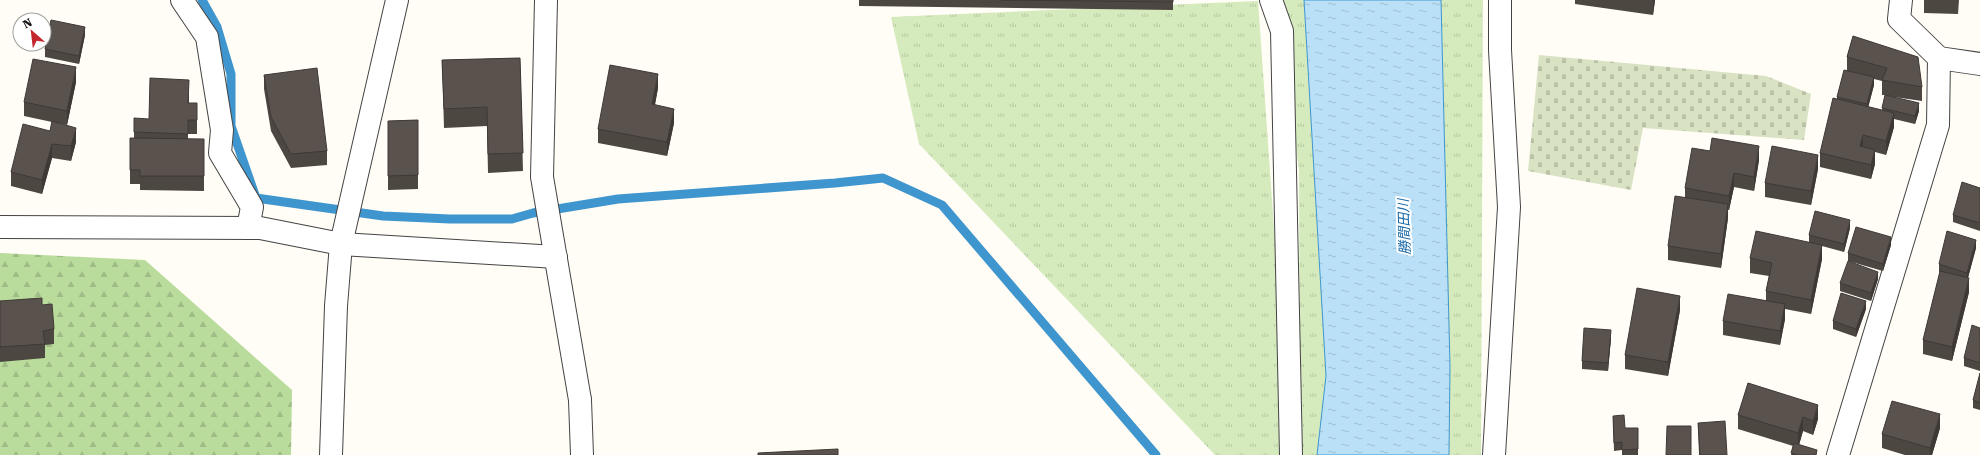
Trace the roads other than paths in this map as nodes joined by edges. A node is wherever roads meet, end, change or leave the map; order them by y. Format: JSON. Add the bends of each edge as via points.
{"nodes":[{"id":1,"x":182,"y":0,"type":"edge"},
{"id":2,"x":397,"y":0,"type":"edge"},
{"id":3,"x":546,"y":0,"type":"edge"},
{"id":4,"x":1271,"y":0,"type":"edge"},
{"id":5,"x":1500,"y":0,"type":"edge"},
{"id":6,"x":1901,"y":0,"type":"edge"},
{"id":7,"x":1938,"y":58,"type":"junction"},
{"id":8,"x":1980,"y":64,"type":"edge"},
{"id":9,"x":0,"y":227,"type":"edge"},
{"id":10,"x":248,"y":228,"type":"junction"},
{"id":11,"x":343,"y":238,"type":"junction"},
{"id":12,"x":556,"y":256,"type":"junction"},
{"id":13,"x":331,"y":455,"type":"edge"},
{"id":14,"x":582,"y":455,"type":"edge"},
{"id":15,"x":1291,"y":455,"type":"edge"},
{"id":16,"x":1494,"y":455,"type":"edge"},
{"id":17,"x":1838,"y":455,"type":"edge"}],
"edges":[{"from":1,"to":10,"type":"street","via":[[208,37],[222,130],[220,153],[252,207]]},
{"from":2,"to":11,"type":"street"},
{"from":3,"to":12,"type":"street","via":[[542,177]]},
{"from":4,"to":15,"type":"street","via":[[1282,30]]},
{"from":5,"to":16,"type":"street","via":[[1500,50],[1509,207]]},
{"from":6,"to":7,"type":"street","via":[[1899,19]]},
{"from":7,"to":8,"type":"street"},
{"from":7,"to":17,"type":"street","via":[[1938,125]]},
{"from":9,"to":10,"type":"street"},
{"from":10,"to":11,"type":"street"},
{"from":11,"to":12,"type":"street"},
{"from":11,"to":13,"type":"street","via":[[336,306]]},
{"from":12,"to":14,"type":"street","via":[[580,400]]}]}
